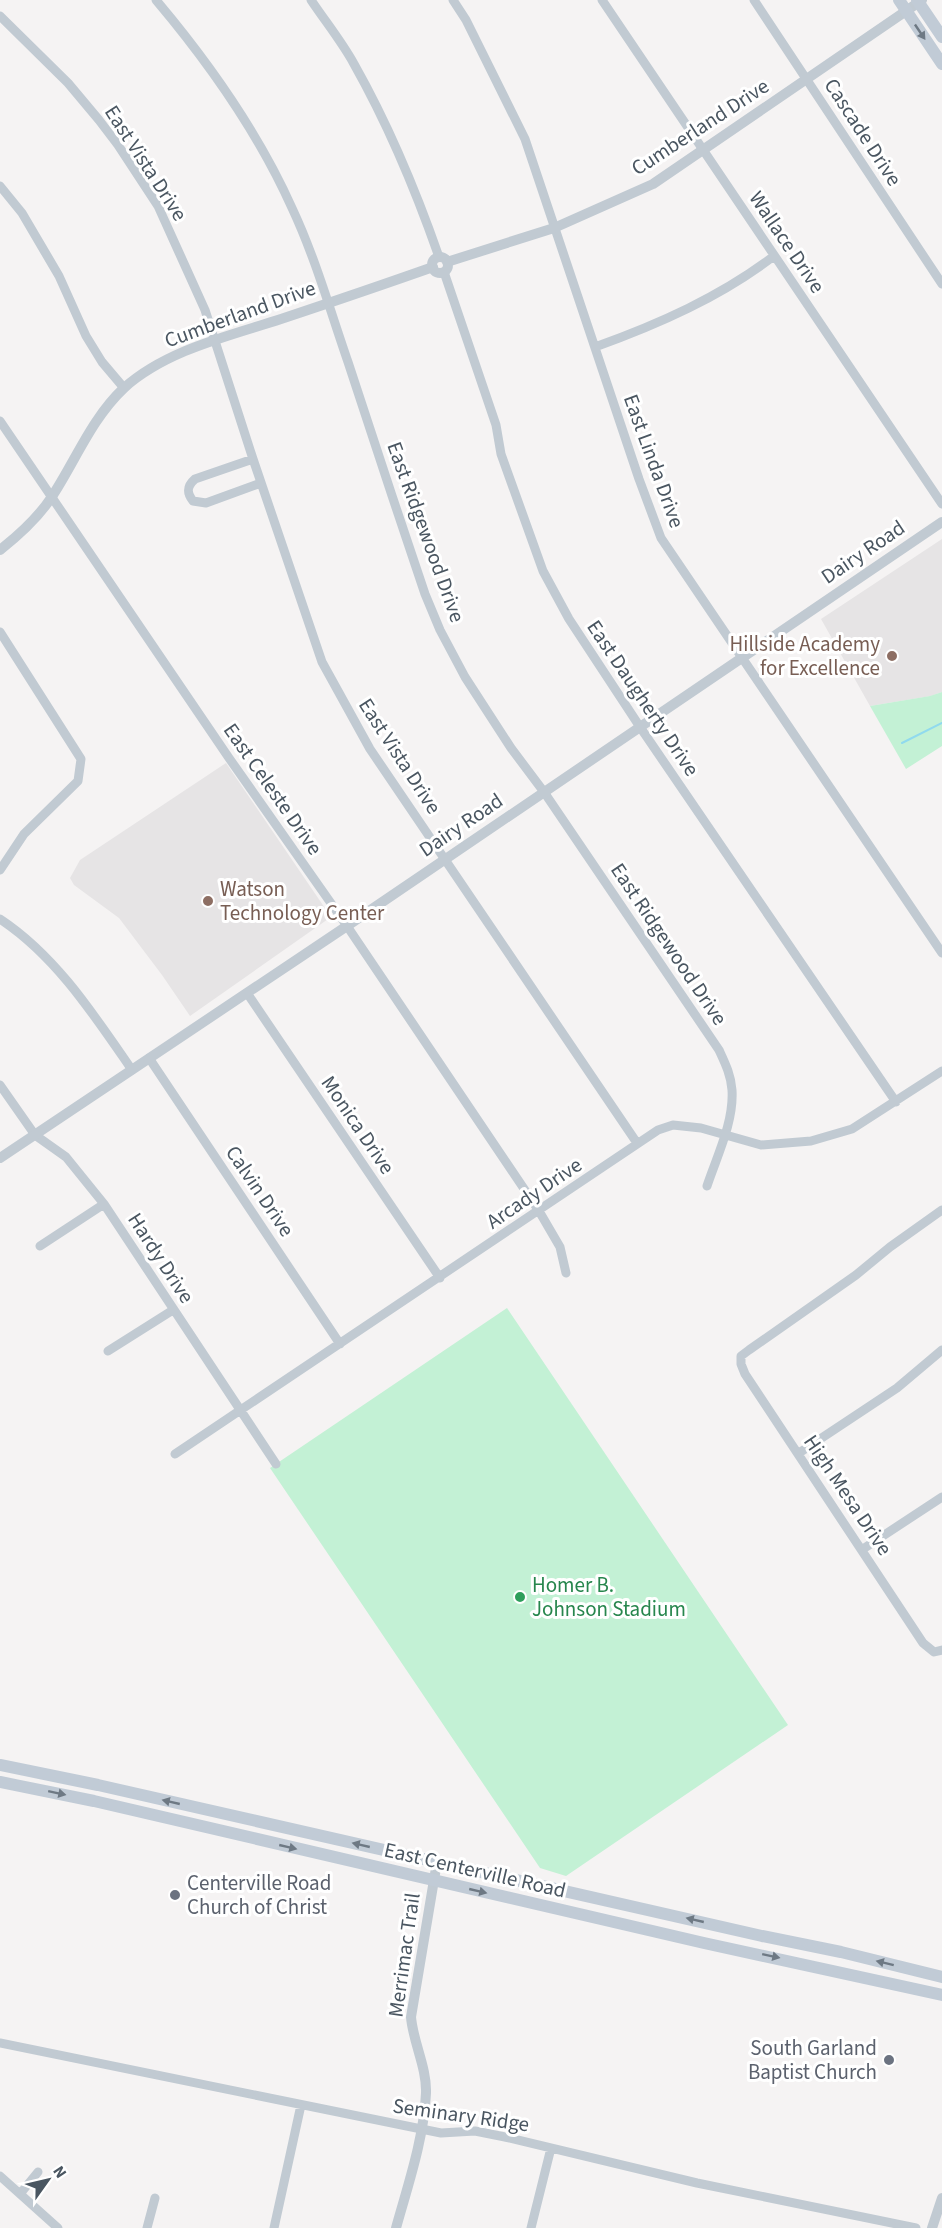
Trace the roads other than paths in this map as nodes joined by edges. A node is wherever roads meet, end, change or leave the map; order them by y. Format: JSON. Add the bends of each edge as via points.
{"nodes":[{"id":1,"x":156,"y":0,"type":"edge"},
{"id":2,"x":311,"y":0,"type":"edge"},
{"id":3,"x":453,"y":0,"type":"edge"},
{"id":4,"x":602,"y":0,"type":"edge"},
{"id":5,"x":754,"y":0,"type":"edge"},
{"id":6,"x":899,"y":0,"type":"edge"},
{"id":7,"x":919,"y":1,"type":"edge"},
{"id":8,"x":906,"y":11,"type":"junction"},
{"id":9,"x":0,"y":16,"type":"edge"},
{"id":10,"x":942,"y":37,"type":"edge"},
{"id":11,"x":942,"y":64,"type":"edge"},
{"id":12,"x":807,"y":80,"type":"junction"},
{"id":13,"x":703,"y":150,"type":"junction"},
{"id":14,"x":0,"y":186,"type":"edge"},
{"id":15,"x":554,"y":228,"type":"junction"},
{"id":16,"x":774,"y":256,"type":"junction"},
{"id":17,"x":441,"y":265,"type":"junction"},
{"id":18,"x":942,"y":284,"type":"edge"},
{"id":19,"x":328,"y":304,"type":"junction"},
{"id":20,"x":214,"y":341,"type":"junction"},
{"id":21,"x":595,"y":347,"type":"junction"},
{"id":22,"x":124,"y":388,"type":"junction"},
{"id":23,"x":0,"y":421,"type":"edge"},
{"id":24,"x":253,"y":459,"type":"junction"},
{"id":25,"x":261,"y":483,"type":"junction"},
{"id":26,"x":52,"y":497,"type":"junction"},
{"id":27,"x":942,"y":504,"type":"edge"},
{"id":28,"x":942,"y":522,"type":"edge"},
{"id":29,"x":0,"y":550,"type":"edge"},
{"id":30,"x":0,"y":632,"type":"edge"},
{"id":31,"x":741,"y":658,"type":"junction"},
{"id":32,"x":640,"y":727,"type":"junction"},
{"id":33,"x":544,"y":792,"type":"junction"},
{"id":34,"x":446,"y":859,"type":"junction"},
{"id":35,"x":0,"y":870,"type":"edge"},
{"id":36,"x":0,"y":919,"type":"edge"},
{"id":37,"x":347,"y":926,"type":"junction"},
{"id":38,"x":942,"y":952,"type":"edge"},
{"id":39,"x":247,"y":993,"type":"junction"},
{"id":40,"x":149,"y":1058,"type":"junction"},
{"id":41,"x":132,"y":1070,"type":"junction"},
{"id":42,"x":942,"y":1071,"type":"edge"},
{"id":43,"x":0,"y":1085,"type":"edge"},
{"id":44,"x":896,"y":1102,"type":"junction"},
{"id":45,"x":724,"y":1134,"type":"junction"},
{"id":46,"x":35,"y":1135,"type":"junction"},
{"id":47,"x":637,"y":1143,"type":"junction"},
{"id":48,"x":0,"y":1158,"type":"edge"},
{"id":49,"x":707,"y":1186,"type":"dead end"},
{"id":50,"x":104,"y":1204,"type":"junction"},
{"id":51,"x":942,"y":1210,"type":"edge"},
{"id":52,"x":539,"y":1211,"type":"junction"},
{"id":53,"x":40,"y":1246,"type":"dead end"},
{"id":54,"x":566,"y":1274,"type":"dead end"},
{"id":55,"x":440,"y":1278,"type":"junction"},
{"id":56,"x":173,"y":1310,"type":"junction"},
{"id":57,"x":340,"y":1344,"type":"junction"},
{"id":58,"x":942,"y":1350,"type":"edge"},
{"id":59,"x":108,"y":1352,"type":"dead end"},
{"id":60,"x":240,"y":1410,"type":"junction"},
{"id":61,"x":175,"y":1454,"type":"dead end"},
{"id":62,"x":799,"y":1454,"type":"junction"},
{"id":63,"x":276,"y":1464,"type":"dead end"},
{"id":64,"x":942,"y":1497,"type":"edge"},
{"id":65,"x":863,"y":1549,"type":"junction"},
{"id":66,"x":942,"y":1650,"type":"edge"},
{"id":67,"x":0,"y":1766,"type":"edge"},
{"id":68,"x":0,"y":1782,"type":"edge"},
{"id":69,"x":98,"y":1785,"type":"junction"},
{"id":70,"x":94,"y":1801,"type":"junction"},
{"id":71,"x":265,"y":1823,"type":"junction"},
{"id":72,"x":261,"y":1840,"type":"junction"},
{"id":73,"x":437,"y":1862,"type":"junction"},
{"id":74,"x":435,"y":1881,"type":"junction"},
{"id":75,"x":942,"y":1977,"type":"edge"},
{"id":76,"x":942,"y":1995,"type":"edge"},
{"id":77,"x":0,"y":2043,"type":"edge"},
{"id":78,"x":301,"y":2105,"type":"junction"},
{"id":79,"x":420,"y":2129,"type":"junction"},
{"id":80,"x":551,"y":2148,"type":"junction"},
{"id":81,"x":38,"y":2172,"type":"dead end"},
{"id":82,"x":0,"y":2176,"type":"edge"},
{"id":83,"x":20,"y":2194,"type":"junction"},
{"id":84,"x":155,"y":2198,"type":"dead end"},
{"id":85,"x":942,"y":2198,"type":"edge"},
{"id":86,"x":58,"y":2228,"type":"edge"},
{"id":87,"x":147,"y":2228,"type":"edge"},
{"id":88,"x":274,"y":2228,"type":"edge"},
{"id":89,"x":396,"y":2228,"type":"edge"},
{"id":90,"x":531,"y":2228,"type":"edge"},
{"id":91,"x":916,"y":2228,"type":"edge"},
{"id":92,"x":932,"y":2228,"type":"edge"}],
"edges":[{"from":1,"to":19,"type":"street","name":"East Ridgewood Drive","via":[[189,39],[256,138],[293,208]]},
{"from":2,"to":17,"type":"street","name":"East Daugherty Drive","via":[[354,64],[396,145]]},
{"from":3,"to":15,"type":"street","name":"East Linda Drive","via":[[525,139]]},
{"from":4,"to":13,"type":"street","name":"Wallace Drive"},
{"from":5,"to":12,"type":"street","name":"Cascade Drive"},
{"from":6,"to":8,"type":"main road"},
{"from":7,"to":8,"type":"street","name":"Cumberland Drive"},
{"from":7,"to":10,"type":"main road"},
{"from":8,"to":11,"type":"main road","one_way":true},
{"from":8,"to":12,"type":"street","name":"Cumberland Drive"},
{"from":9,"to":20,"type":"street","name":"East Vista Drive","via":[[68,83],[124,154],[158,206],[205,309]]},
{"from":12,"to":13,"type":"street","name":"Cumberland Drive"},
{"from":12,"to":18,"type":"street","name":"Cascade Drive"},
{"from":13,"to":15,"type":"street","name":"Cumberland Drive","via":[[653,184]]},
{"from":13,"to":16,"type":"street","name":"Wallace Drive"},
{"from":14,"to":22,"type":"street","via":[[22,213],[59,276],[86,336]]},
{"from":15,"to":17,"type":"street","name":"Cumberland Drive"},
{"from":15,"to":21,"type":"street","name":"East Linda Drive"},
{"from":16,"to":21,"type":"street","via":[[708,299],[643,330]]},
{"from":16,"to":27,"type":"street","name":"Wallace Drive"},
{"from":17,"to":19,"type":"street","name":"Cumberland Drive"},
{"from":17,"to":32,"type":"street","name":"East Daugherty Drive","via":[[543,571],[569,619]]},
{"from":19,"to":20,"type":"street","name":"Cumberland Drive"},
{"from":19,"to":33,"type":"street","name":"East Ridgewood Drive","via":[[440,630],[465,677]]},
{"from":20,"to":22,"type":"street","name":"Cumberland Drive","via":[[171,357]]},
{"from":20,"to":24,"type":"street","name":"East Vista Drive"},
{"from":21,"to":31,"type":"street","name":"East Linda Drive","via":[[661,538]]},
{"from":22,"to":26,"type":"street","name":"Cumberland Drive","via":[[101,414]]},
{"from":23,"to":26,"type":"street","name":"East Celeste Drive"},
{"from":24,"to":25,"type":"street","name":"East Vista Drive"},
{"from":24,"to":25,"type":"street","via":[[195,479],[190,483],[189,495],[192,501],[206,503]]},
{"from":25,"to":34,"type":"street","name":"East Vista Drive","via":[[322,662],[370,749]]},
{"from":26,"to":29,"type":"street","name":"Cumberland Drive","via":[[24,531]]},
{"from":26,"to":37,"type":"street","name":"East Celeste Drive"},
{"from":28,"to":31,"type":"street","name":"Dairy Road"},
{"from":30,"to":35,"type":"street","via":[[81,759],[78,781],[24,834]]},
{"from":31,"to":32,"type":"street","name":"Dairy Road"},
{"from":31,"to":38,"type":"street","name":"East Linda Drive"},
{"from":32,"to":33,"type":"street","name":"Dairy Road"},
{"from":32,"to":44,"type":"street","name":"East Daugherty Drive"},
{"from":33,"to":34,"type":"street","name":"Dairy Road"},
{"from":33,"to":45,"type":"street","name":"East Ridgewood Drive","via":[[719,1050],[732,1090]]},
{"from":34,"to":37,"type":"street","name":"Dairy Road"},
{"from":34,"to":47,"type":"street","name":"East Vista Drive"},
{"from":36,"to":41,"type":"street","via":[[80,994]]},
{"from":37,"to":39,"type":"street","name":"Dairy Road"},
{"from":37,"to":52,"type":"street","name":"East Celeste Drive"},
{"from":39,"to":40,"type":"street","name":"Dairy Road"},
{"from":39,"to":55,"type":"street","name":"Monica Drive"},
{"from":40,"to":41,"type":"street","name":"Dairy Road"},
{"from":40,"to":57,"type":"street","name":"Calvin Drive"},
{"from":41,"to":46,"type":"street","name":"Dairy Road"},
{"from":42,"to":44,"type":"street","name":"Arcady Drive"},
{"from":43,"to":46,"type":"street","name":"Hardy Drive"},
{"from":44,"to":45,"type":"street","name":"Arcady Drive","via":[[852,1129],[811,1141],[760,1145]]},
{"from":45,"to":47,"type":"street","name":"Arcady Drive","via":[[673,1125]]},
{"from":45,"to":49,"type":"street","name":"East Ridgewood Drive"},
{"from":46,"to":48,"type":"street","name":"Dairy Road"},
{"from":46,"to":50,"type":"street","name":"Hardy Drive","via":[[66,1157]]},
{"from":47,"to":52,"type":"street","name":"Arcady Drive"},
{"from":50,"to":53,"type":"street"},
{"from":50,"to":56,"type":"street","name":"Hardy Drive"},
{"from":51,"to":62,"type":"street","name":"High Mesa Drive","via":[[741,1356],[745,1374]]},
{"from":52,"to":54,"type":"street","name":"East Celeste Drive","via":[[560,1247]]},
{"from":52,"to":55,"type":"street","name":"Arcady Drive"},
{"from":55,"to":57,"type":"street","name":"Arcady Drive"},
{"from":56,"to":59,"type":"street"},
{"from":56,"to":60,"type":"street","name":"Hardy Drive"},
{"from":57,"to":60,"type":"street","name":"Arcady Drive"},
{"from":58,"to":62,"type":"street","via":[[897,1388]]},
{"from":60,"to":61,"type":"street","name":"Arcady Drive"},
{"from":60,"to":63,"type":"street","name":"Hardy Drive"},
{"from":62,"to":65,"type":"street","name":"High Mesa Drive"},
{"from":64,"to":65,"type":"street"},
{"from":65,"to":66,"type":"street","name":"High Mesa Drive","via":[[923,1643],[934,1652]]},
{"from":67,"to":69,"type":"main road","name":"East Centerville Road"},
{"from":68,"to":70,"type":"main road","name":"East Centerville Road","one_way":true},
{"from":69,"to":70,"type":"main road"},
{"from":71,"to":69,"type":"main road","name":"East Centerville Road","one_way":true},
{"from":70,"to":72,"type":"main road","name":"East Centerville Road"},
{"from":71,"to":72,"type":"main road"},
{"from":73,"to":71,"type":"main road","name":"East Centerville Road","one_way":true},
{"from":72,"to":74,"type":"main road","name":"East Centerville Road","one_way":true},
{"from":73,"to":74,"type":"street","name":"Merrimac Trail"},
{"from":75,"to":73,"type":"main road","name":"East Centerville Road","one_way":true},
{"from":74,"to":76,"type":"main road","name":"East Centerville Road","one_way":true},
{"from":74,"to":79,"type":"street","name":"Merrimac Trail","via":[[411,2017],[426,2092]]},
{"from":77,"to":78,"type":"street","name":"Seminary Ridge"},
{"from":78,"to":79,"type":"street","name":"Seminary Ridge"},
{"from":78,"to":88,"type":"street"},
{"from":79,"to":80,"type":"street","name":"Seminary Ridge","via":[[441,2133],[475,2131]]},
{"from":79,"to":89,"type":"street","name":"Merrimac Trail"},
{"from":80,"to":90,"type":"street"},
{"from":80,"to":91,"type":"street","name":"Seminary Ridge"},
{"from":81,"to":83,"type":"street"},
{"from":82,"to":83,"type":"street"},
{"from":83,"to":86,"type":"street"},
{"from":84,"to":87,"type":"street"},
{"from":85,"to":92,"type":"street"}]}
